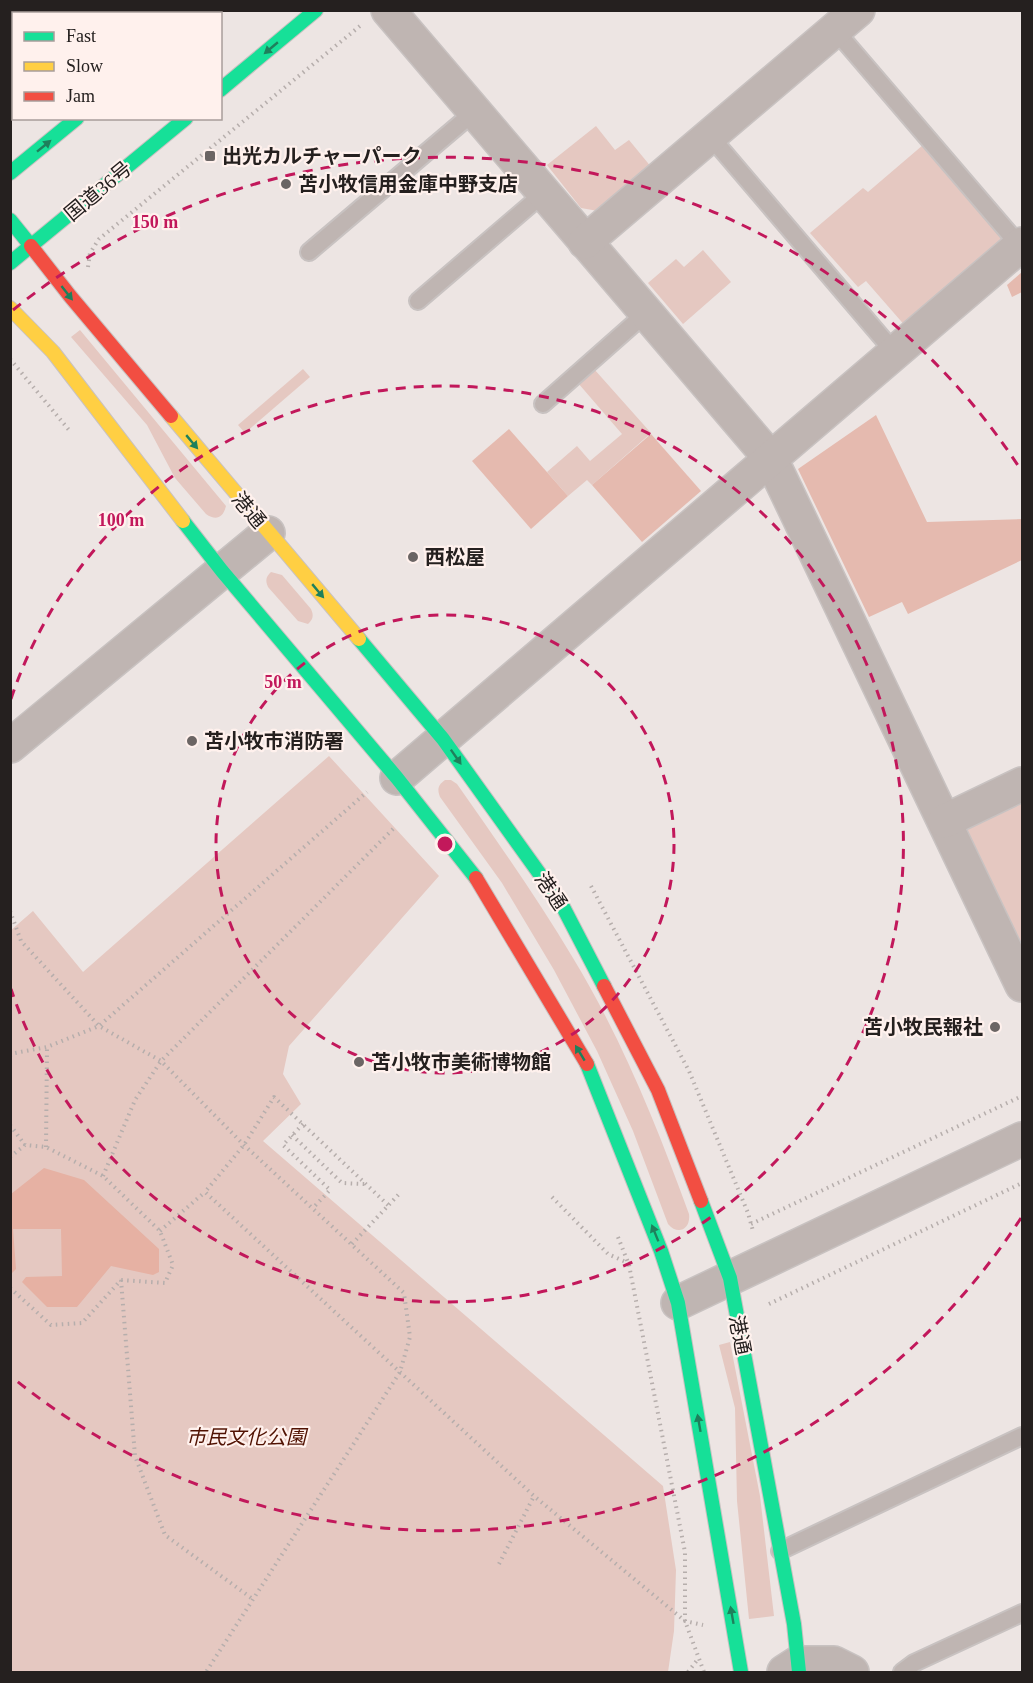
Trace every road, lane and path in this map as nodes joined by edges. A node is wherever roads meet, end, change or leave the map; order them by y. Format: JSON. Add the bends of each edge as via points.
{"nodes":[{"id":1,"x":316,"y":10,"type":"edge"},
{"id":2,"x":388,"y":10,"type":"edge"},
{"id":3,"x":847,"y":20,"type":"edge"},
{"id":4,"x":222,"y":88,"type":"edge"},
{"id":5,"x":474,"y":112,"type":"junction"},
{"id":6,"x":75,"y":120,"type":"edge"},
{"id":7,"x":184,"y":120,"type":"edge"},
{"id":8,"x":710,"y":136,"type":"junction"},
{"id":9,"x":10,"y":173,"type":"edge"},
{"id":10,"x":544,"y":193,"type":"junction"},
{"id":11,"x":10,"y":220,"type":"edge"},
{"id":12,"x":585,"y":242,"type":"junction"},
{"id":13,"x":1021,"y":245,"type":"edge"},
{"id":14,"x":31,"y":246,"type":"junction"},
{"id":15,"x":309,"y":252,"type":"dead end"},
{"id":16,"x":10,"y":263,"type":"edge"},
{"id":17,"x":418,"y":301,"type":"dead end"},
{"id":18,"x":10,"y":308,"type":"edge"},
{"id":19,"x":646,"y":313,"type":"junction"},
{"id":20,"x":895,"y":353,"type":"junction"},
{"id":21,"x":10,"y":359,"type":"edge"},
{"id":22,"x":543,"y":404,"type":"dead end"},
{"id":23,"x":71,"y":432,"type":"dead end"},
{"id":24,"x":771,"y":459,"type":"junction"},
{"id":25,"x":268,"y":533,"type":"junction"},
{"id":26,"x":222,"y":571,"type":"junction"},
{"id":27,"x":443,"y":739,"type":"junction"},
{"id":28,"x":10,"y":746,"type":"edge"},
{"id":29,"x":386,"y":781,"type":"junction"},
{"id":30,"x":1023,"y":784,"type":"edge"},
{"id":31,"x":945,"y":821,"type":"junction"},
{"id":32,"x":396,"y":826,"type":"dead end"},
{"id":33,"x":10,"y":911,"type":"edge"},
{"id":34,"x":1023,"y":985,"type":"edge"},
{"id":35,"x":99,"y":1026,"type":"junction"},
{"id":36,"x":47,"y":1047,"type":"junction"},
{"id":37,"x":10,"y":1056,"type":"edge"},
{"id":38,"x":161,"y":1061,"type":"junction"},
{"id":39,"x":1023,"y":1096,"type":"edge"},
{"id":40,"x":303,"y":1124,"type":"junction"},
{"id":41,"x":10,"y":1125,"type":"edge"},
{"id":42,"x":292,"y":1135,"type":"junction"},
{"id":43,"x":1023,"y":1140,"type":"edge"},
{"id":44,"x":25,"y":1145,"type":"junction"},
{"id":45,"x":244,"y":1145,"type":"junction"},
{"id":46,"x":46,"y":1147,"type":"junction"},
{"id":47,"x":10,"y":1157,"type":"edge"},
{"id":48,"x":103,"y":1176,"type":"junction"},
{"id":49,"x":1023,"y":1183,"type":"edge"},
{"id":50,"x":367,"y":1184,"type":"junction"},
{"id":51,"x":205,"y":1192,"type":"junction"},
{"id":52,"x":400,"y":1192,"type":"dead end"},
{"id":53,"x":388,"y":1205,"type":"junction"},
{"id":54,"x":313,"y":1208,"type":"junction"},
{"id":55,"x":751,"y":1224,"type":"dead end"},
{"id":56,"x":160,"y":1231,"type":"junction"},
{"id":57,"x":616,"y":1232,"type":"dead end"},
{"id":58,"x":352,"y":1244,"type":"junction"},
{"id":59,"x":730,"y":1278,"type":"junction"},
{"id":60,"x":121,"y":1280,"type":"junction"},
{"id":61,"x":10,"y":1288,"type":"edge"},
{"id":62,"x":678,"y":1303,"type":"junction"},
{"id":63,"x":769,"y":1304,"type":"dead end"},
{"id":64,"x":400,"y":1372,"type":"junction"},
{"id":65,"x":1023,"y":1436,"type":"edge"},
{"id":66,"x":534,"y":1496,"type":"junction"},
{"id":67,"x":780,"y":1551,"type":"junction"},
{"id":68,"x":499,"y":1564,"type":"dead end"},
{"id":69,"x":254,"y":1600,"type":"junction"},
{"id":70,"x":1023,"y":1613,"type":"edge"},
{"id":71,"x":685,"y":1621,"type":"junction"},
{"id":72,"x":735,"y":1632,"type":"junction"},
{"id":73,"x":699,"y":1659,"type":"junction"},
{"id":74,"x":794,"y":1669,"type":"edge"},
{"id":75,"x":206,"y":1672,"type":"edge"},
{"id":76,"x":688,"y":1672,"type":"edge"},
{"id":77,"x":704,"y":1672,"type":"edge"},
{"id":78,"x":741,"y":1672,"type":"edge"},
{"id":79,"x":852,"y":1672,"type":"edge"},
{"id":80,"x":902,"y":1672,"type":"edge"}],
"edges":[{"from":1,"to":4,"type":"main road","one_way":true},
{"from":2,"to":5,"type":"street"},
{"from":3,"to":8,"type":"street"},
{"from":3,"to":13,"type":"lane"},
{"from":5,"to":10,"type":"street"},
{"from":5,"to":15,"type":"lane"},
{"from":9,"to":6,"type":"main road","one_way":true},
{"from":7,"to":14,"type":"main road","name":"国道36号"},
{"from":8,"to":12,"type":"street"},
{"from":8,"to":20,"type":"lane"},
{"from":10,"to":12,"type":"street"},
{"from":10,"to":17,"type":"lane"},
{"from":11,"to":14,"type":"main road","name":"港通"},
{"from":12,"to":19,"type":"street"},
{"from":13,"to":20,"type":"street"},
{"from":14,"to":16,"type":"main road","name":"国道36号"},
{"from":14,"to":25,"type":"main road","name":"港通","one_way":true},
{"from":18,"to":26,"type":"main road","via":[[53,352]]},
{"from":19,"to":22,"type":"lane"},
{"from":19,"to":24,"type":"street"},
{"from":20,"to":24,"type":"street"},
{"from":21,"to":23,"type":"path"},
{"from":24,"to":27,"type":"street"},
{"from":24,"to":31,"type":"street"},
{"from":25,"to":26,"type":"street"},
{"from":25,"to":27,"type":"main road","name":"港通","one_way":true},
{"from":26,"to":28,"type":"street"},
{"from":26,"to":29,"type":"main road"},
{"from":27,"to":29,"type":"street"},
{"from":27,"to":59,"type":"main road","name":"港通","one_way":true,"via":[[562,905],[658,1090]]},
{"from":29,"to":35,"type":"path"},
{"from":62,"to":29,"type":"main road","one_way":true,"via":[[662,1251],[587,1065],[480,884]]},
{"from":30,"to":31,"type":"street"},
{"from":31,"to":34,"type":"street"},
{"from":32,"to":38,"type":"path"},
{"from":33,"to":35,"type":"path","via":[[21,941]]},
{"from":35,"to":36,"type":"path"},
{"from":35,"to":38,"type":"path"},
{"from":36,"to":37,"type":"path"},
{"from":36,"to":46,"type":"path"},
{"from":38,"to":45,"type":"path"},
{"from":38,"to":48,"type":"path","via":[[135,1100]]},
{"from":39,"to":55,"type":"path"},
{"from":40,"to":42,"type":"path"},
{"from":40,"to":45,"type":"path","via":[[273,1097]]},
{"from":40,"to":50,"type":"path"},
{"from":41,"to":44,"type":"path"},
{"from":42,"to":50,"type":"path","via":[[342,1183]]},
{"from":42,"to":54,"type":"path","via":[[283,1145],[330,1190]]},
{"from":43,"to":59,"type":"street"},
{"from":44,"to":46,"type":"path"},
{"from":44,"to":47,"type":"path"},
{"from":45,"to":51,"type":"path"},
{"from":45,"to":54,"type":"path"},
{"from":46,"to":48,"type":"path"},
{"from":48,"to":56,"type":"path"},
{"from":49,"to":63,"type":"path"},
{"from":50,"to":53,"type":"path"},
{"from":51,"to":56,"type":"path"},
{"from":51,"to":64,"type":"path"},
{"from":52,"to":53,"type":"path"},
{"from":53,"to":58,"type":"path"},
{"from":54,"to":58,"type":"path"},
{"from":56,"to":60,"type":"path","via":[[173,1265],[165,1283]]},
{"from":57,"to":71,"type":"path","via":[[629,1265],[685,1552]]},
{"from":58,"to":64,"type":"path","via":[[404,1293],[410,1337]]},
{"from":59,"to":62,"type":"street"},
{"from":59,"to":67,"type":"main road","name":"港通"},
{"from":60,"to":61,"type":"path","via":[[82,1323],[51,1325]]},
{"from":60,"to":69,"type":"path","via":[[135,1456],[165,1535]]},
{"from":72,"to":62,"type":"main road","one_way":true},
{"from":64,"to":66,"type":"path"},
{"from":64,"to":69,"type":"path"},
{"from":65,"to":67,"type":"lane"},
{"from":66,"to":68,"type":"path"},
{"from":66,"to":71,"type":"path"},
{"from":67,"to":74,"type":"main road","name":"港通","via":[[794,1624]]},
{"from":69,"to":75,"type":"path"},
{"from":70,"to":80,"type":"lane"},
{"from":71,"to":72,"type":"path"},
{"from":71,"to":73,"type":"path"},
{"from":72,"to":78,"type":"main road"},
{"from":73,"to":76,"type":"path"},
{"from":73,"to":77,"type":"path"},
{"from":74,"to":79,"type":"street","via":[[834,1663]]}]}
